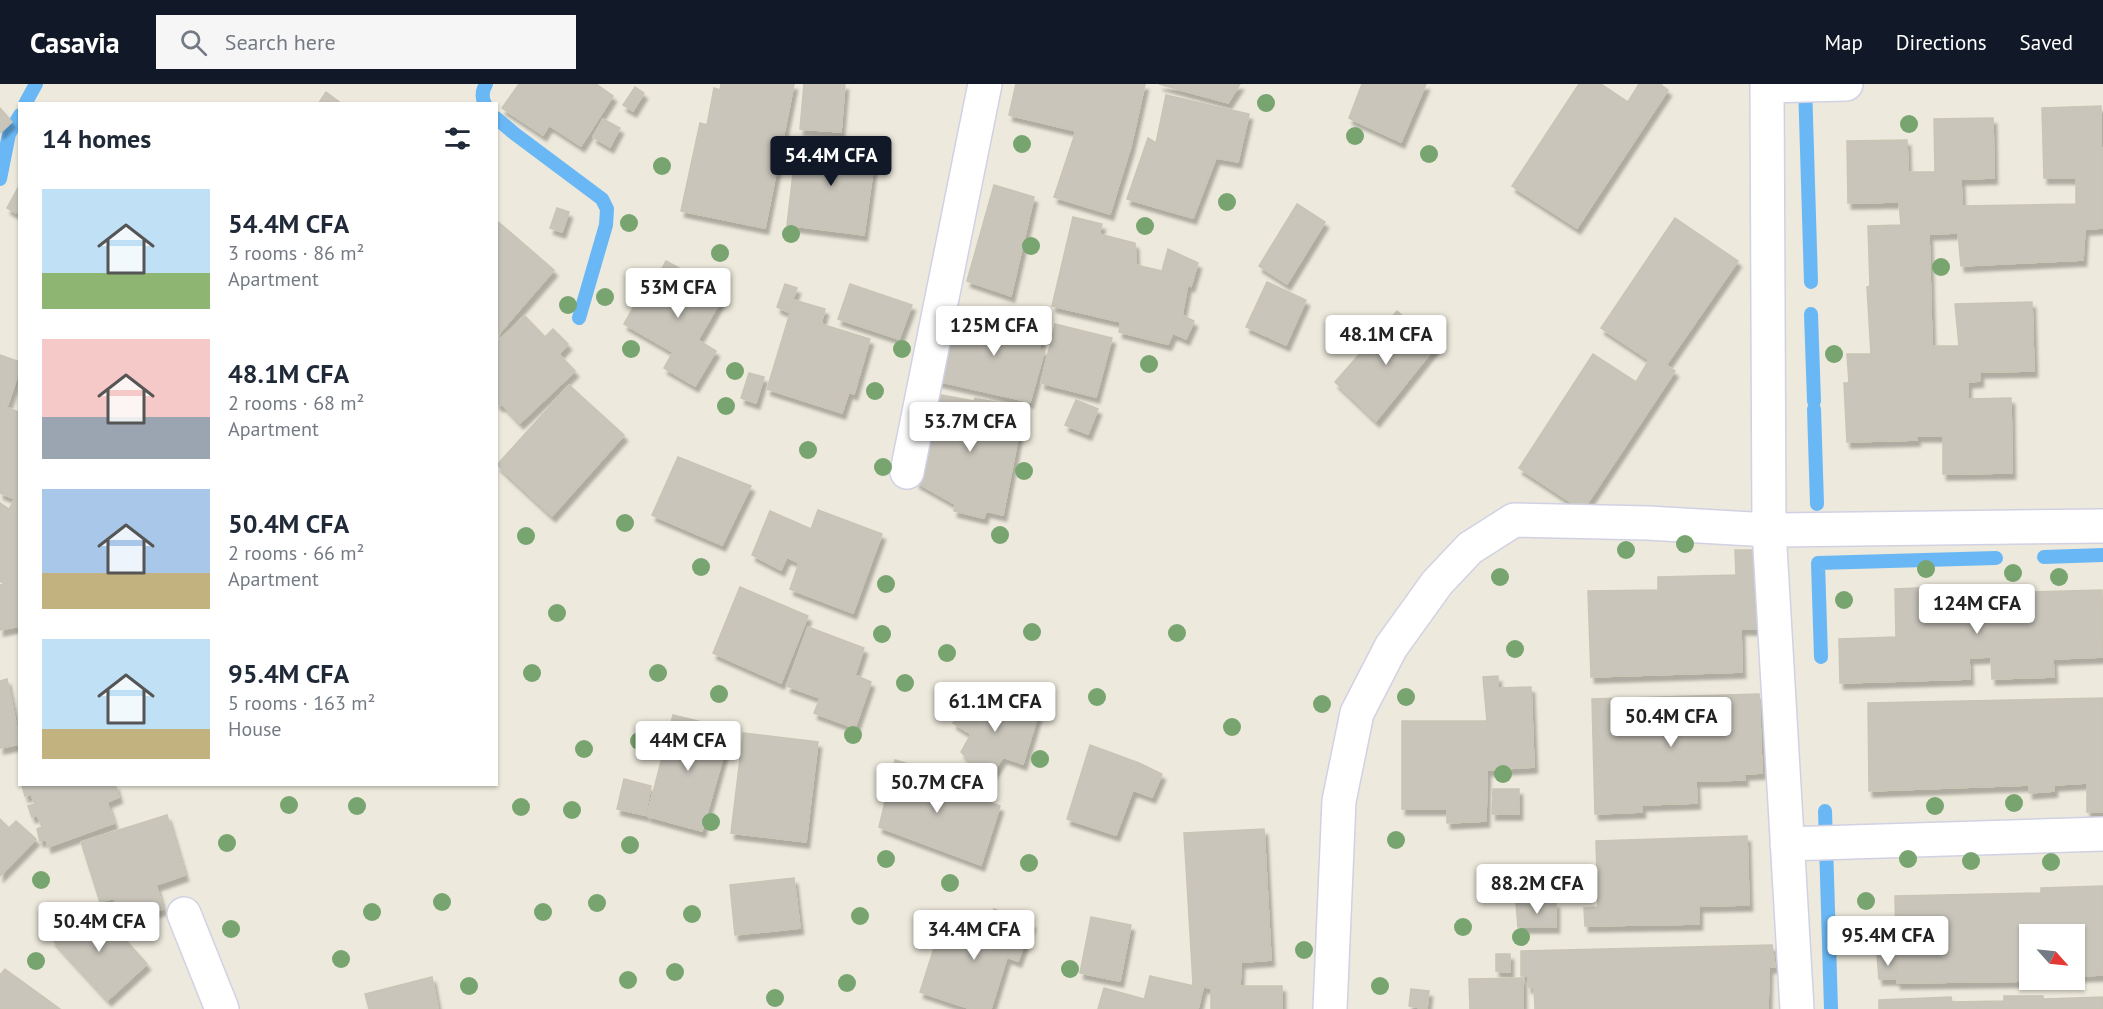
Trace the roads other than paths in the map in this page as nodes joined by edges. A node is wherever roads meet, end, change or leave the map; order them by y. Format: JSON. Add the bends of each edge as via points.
{"nodes":[{"id":1,"x":985,"y":84,"type":"edge"},
{"id":2,"x":1846,"y":84,"type":"edge"},
{"id":3,"x":1767,"y":85,"type":"edge"},
{"id":4,"x":907,"y":472,"type":"dead end"},
{"id":5,"x":2103,"y":526,"type":"edge"},
{"id":6,"x":1769,"y":530,"type":"junction"},
{"id":7,"x":2103,"y":834,"type":"edge"},
{"id":8,"x":1787,"y":844,"type":"junction"},
{"id":9,"x":184,"y":914,"type":"dead end"},
{"id":10,"x":222,"y":1009,"type":"edge"},
{"id":11,"x":1330,"y":1009,"type":"edge"},
{"id":12,"x":1797,"y":1009,"type":"edge"}],
"edges":[{"from":1,"to":4,"type":"street"},
{"from":2,"to":3,"type":"street"},
{"from":3,"to":6,"type":"street"},
{"from":5,"to":6,"type":"street"},
{"from":6,"to":8,"type":"street"},
{"from":6,"to":11,"type":"street","via":[[1514,520],[1470,548],[1437,584],[1391,647],[1358,713],[1339,801]]},
{"from":7,"to":8,"type":"street"},
{"from":8,"to":12,"type":"street"},
{"from":9,"to":10,"type":"street"}]}
